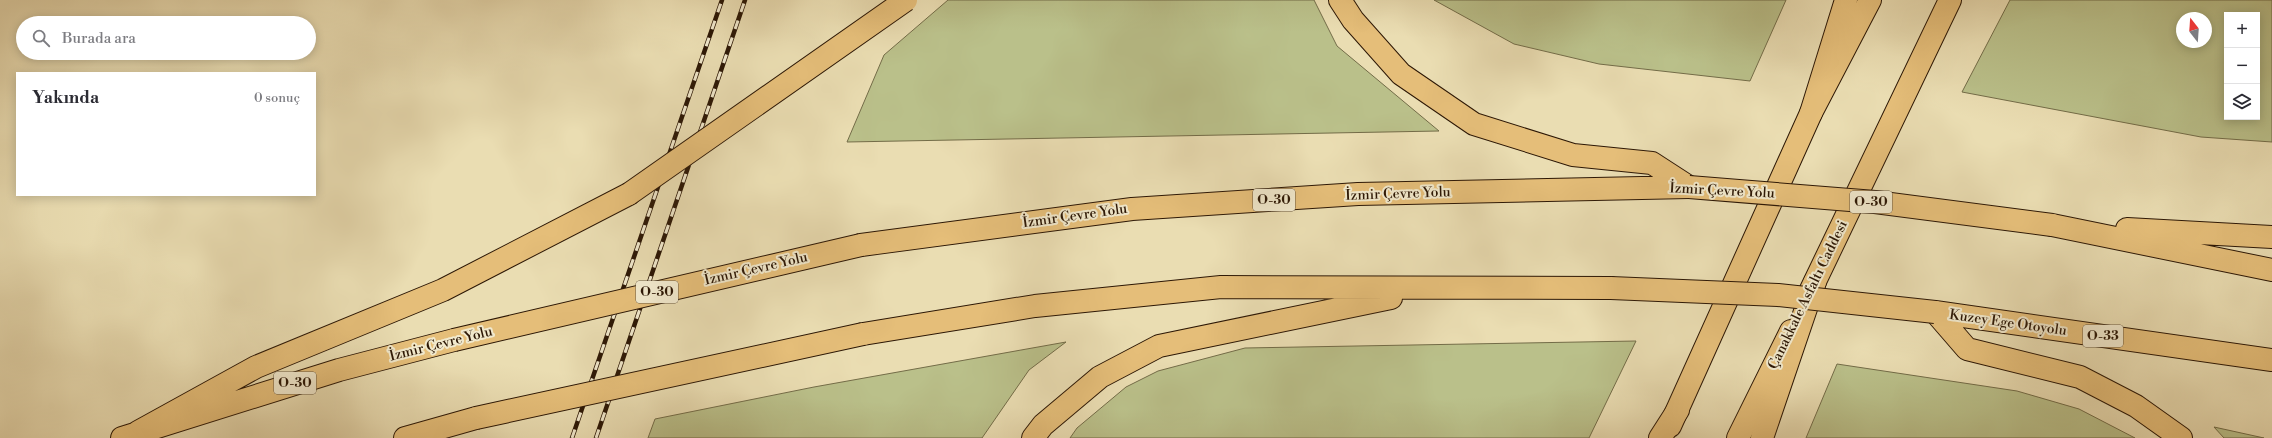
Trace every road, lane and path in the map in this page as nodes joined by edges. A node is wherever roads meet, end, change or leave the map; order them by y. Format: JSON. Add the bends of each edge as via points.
{"nodes":[{"id":1,"x":906,"y":0,"type":"edge"},
{"id":2,"x":1340,"y":0,"type":"edge"},
{"id":3,"x":1846,"y":0,"type":"edge"},
{"id":4,"x":1870,"y":0,"type":"edge"},
{"id":5,"x":1950,"y":0,"type":"edge"},
{"id":6,"x":1811,"y":113,"type":"junction"},
{"id":7,"x":1689,"y":187,"type":"junction"},
{"id":8,"x":2052,"y":225,"type":"junction"},
{"id":9,"x":2272,"y":237,"type":"edge"},
{"id":10,"x":2272,"y":270,"type":"edge"},
{"id":11,"x":1816,"y":282,"type":"junction"},
{"id":12,"x":1436,"y":288,"type":"junction"},
{"id":13,"x":1935,"y":312,"type":"junction"},
{"id":14,"x":2272,"y":360,"type":"edge"},
{"id":15,"x":1678,"y":410,"type":"junction"},
{"id":16,"x":130,"y":435,"type":"edge"},
{"id":17,"x":405,"y":438,"type":"edge"},
{"id":18,"x":1033,"y":438,"type":"edge"},
{"id":19,"x":1660,"y":438,"type":"edge"},
{"id":20,"x":1664,"y":438,"type":"edge"},
{"id":21,"x":1738,"y":438,"type":"edge"},
{"id":22,"x":1762,"y":438,"type":"edge"},
{"id":23,"x":2181,"y":438,"type":"edge"}],
"edges":[{"from":1,"to":16,"type":"highway","bridge":true,"via":[[629,194],[443,290],[256,367]]},
{"from":2,"to":7,"type":"highway","via":[[1353,20],[1401,74],[1474,124],[1573,155],[1652,163]]},
{"from":3,"to":6,"type":"highway"},
{"from":4,"to":6,"type":"highway"},
{"from":5,"to":11,"type":"highway","name":"Çanakkale Asfaltı Caddesi"},
{"from":6,"to":15,"type":"highway"},
{"from":7,"to":8,"type":"highway","name":"İzmir Çevre Yolu","number":"O-30","bridge":true,"via":[[1875,202]]},
{"from":7,"to":16,"type":"highway","name":"İzmir Çevre Yolu","number":"O-30","bridge":true,"via":[[1358,194],[1132,208],[861,245],[454,340],[339,370]]},
{"from":8,"to":9,"type":"highway"},
{"from":8,"to":10,"type":"highway"},
{"from":11,"to":21,"type":"highway","name":"Çanakkale Asfaltı Caddesi"},
{"from":11,"to":22,"type":"highway"},
{"from":12,"to":13,"type":"highway","bridge":true,"via":[[1611,288],[1778,295]]},
{"from":12,"to":17,"type":"highway","bridge":true,"via":[[1221,287],[1035,306],[863,334],[476,418]]},
{"from":12,"to":18,"type":"highway","via":[[1160,346],[1100,376],[1043,425]]},
{"from":13,"to":14,"type":"highway","name":"Kuzey Ege Otoyolu","number":"O-33"},
{"from":13,"to":23,"type":"highway","via":[[1967,349],[2080,377],[2136,406]]},
{"from":15,"to":19,"type":"highway"},
{"from":15,"to":20,"type":"highway"}]}
